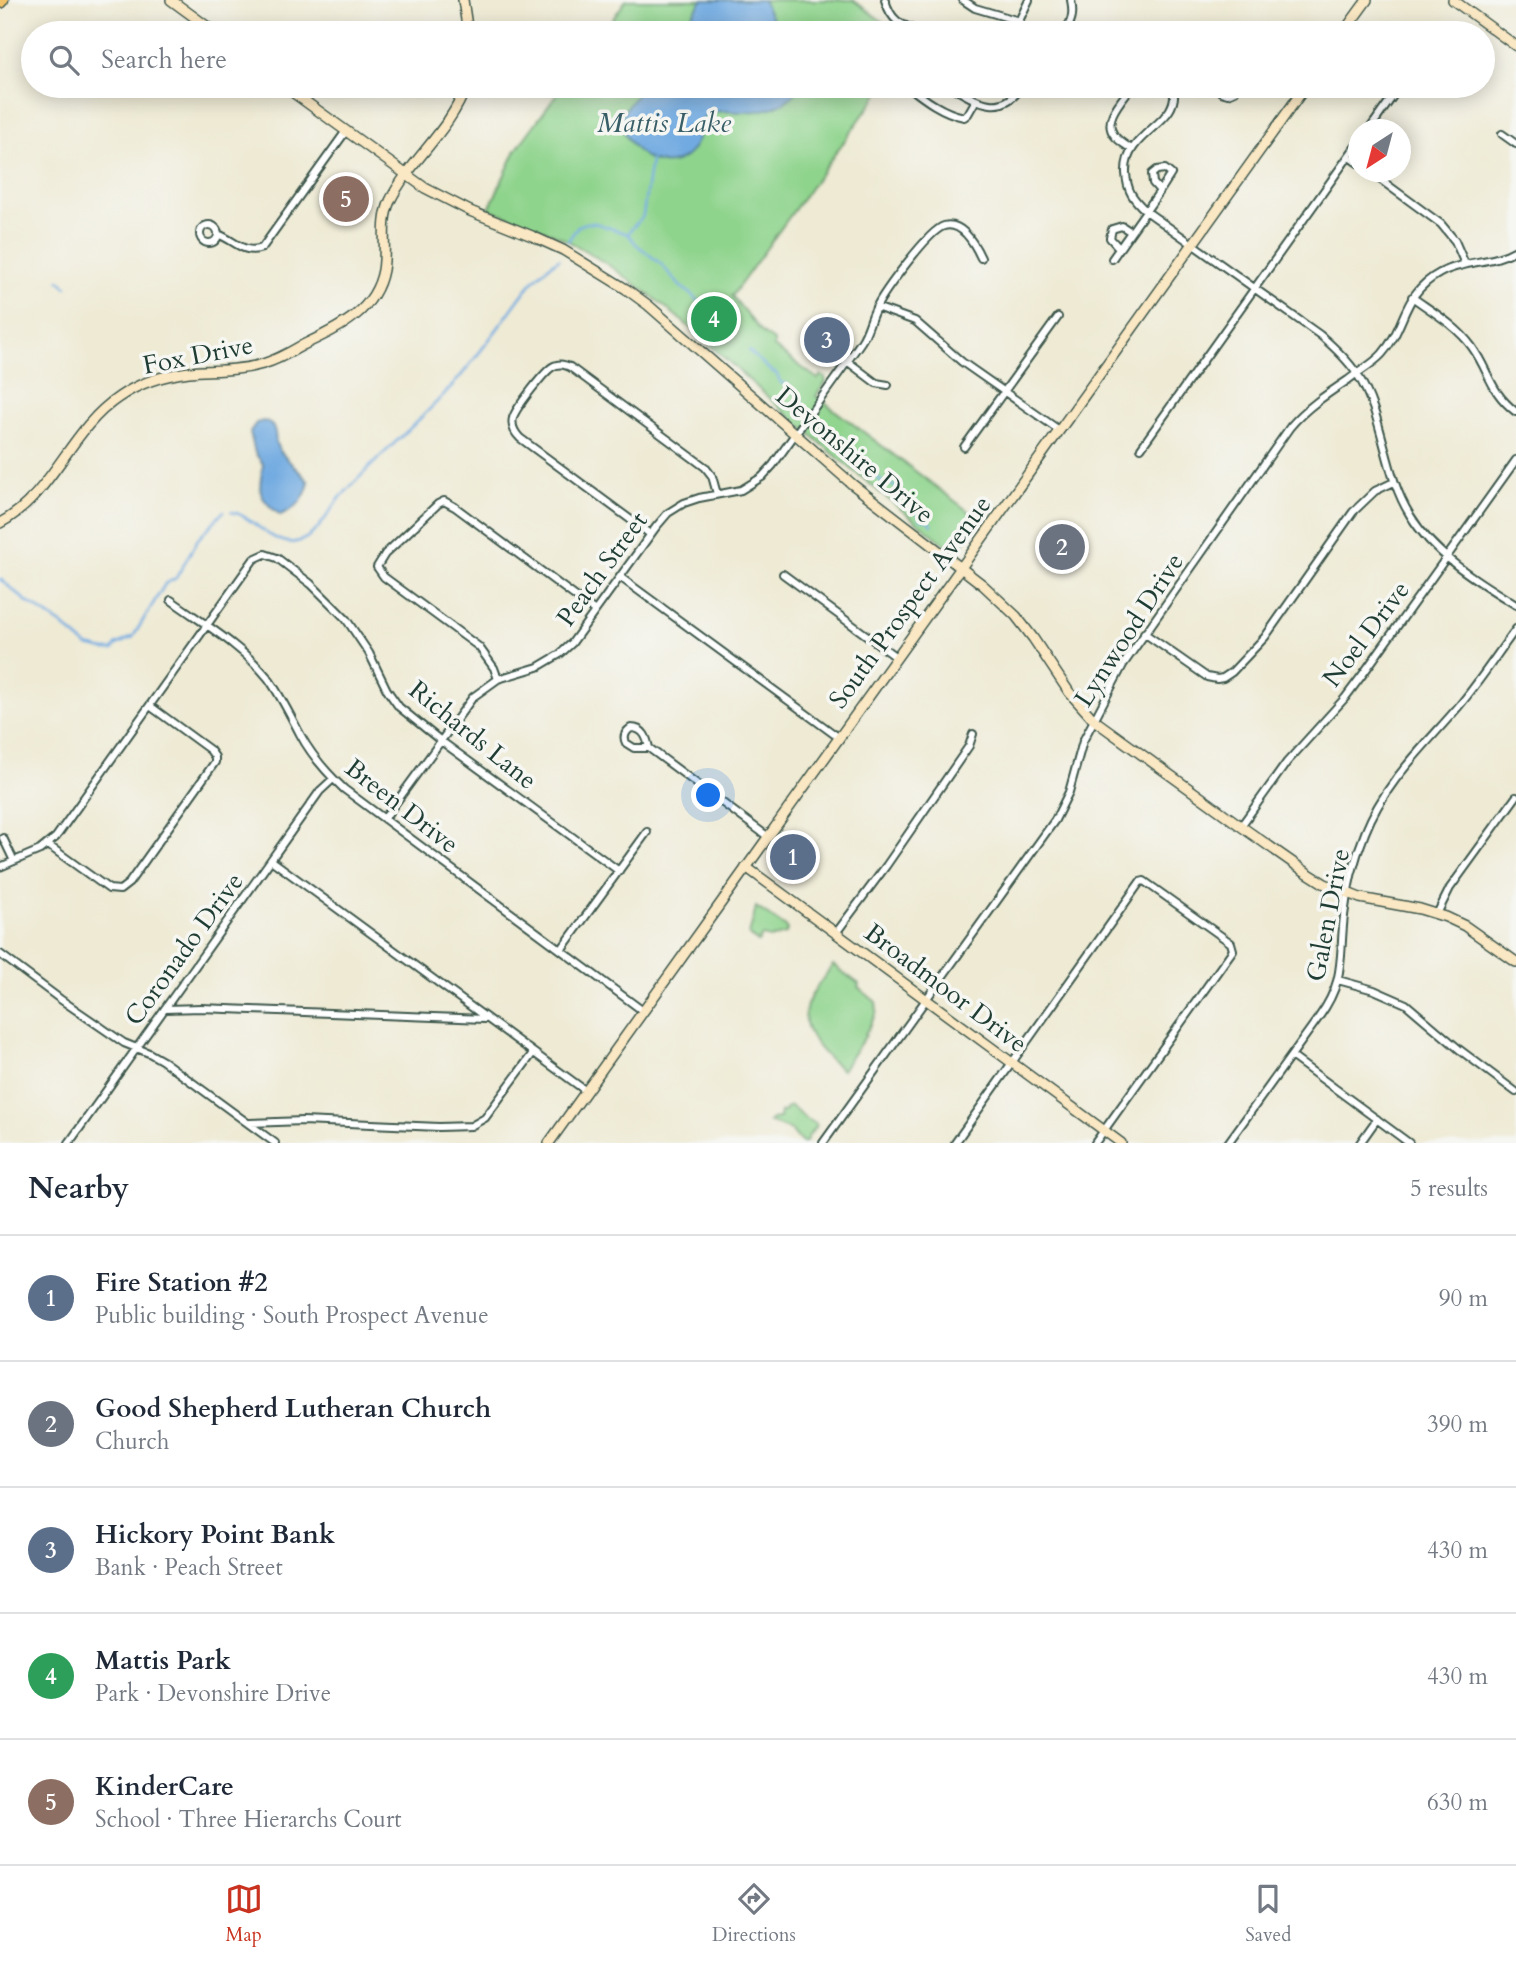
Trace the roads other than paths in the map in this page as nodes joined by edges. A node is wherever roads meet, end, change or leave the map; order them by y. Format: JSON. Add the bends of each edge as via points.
{"nodes":[{"id":1,"x":171,"y":0,"type":"edge"},
{"id":2,"x":463,"y":0,"type":"edge"},
{"id":3,"x":885,"y":0,"type":"edge"},
{"id":4,"x":963,"y":0,"type":"edge"},
{"id":5,"x":1028,"y":0,"type":"edge"},
{"id":6,"x":1071,"y":0,"type":"edge"},
{"id":7,"x":1367,"y":0,"type":"edge"},
{"id":8,"x":1453,"y":0,"type":"edge"},
{"id":9,"x":199,"y":21,"type":"edge"},
{"id":10,"x":466,"y":21,"type":"edge"},
{"id":11,"x":897,"y":21,"type":"edge"},
{"id":12,"x":1019,"y":21,"type":"joint"},
{"id":13,"x":1072,"y":21,"type":"edge"},
{"id":14,"x":1352,"y":21,"type":"edge"},
{"id":15,"x":1482,"y":21,"type":"edge"},
{"id":16,"x":1495,"y":31,"type":"edge"},
{"id":17,"x":1516,"y":46,"type":"edge"},
{"id":18,"x":301,"y":98,"type":"edge"},
{"id":19,"x":460,"y":98,"type":"edge"},
{"id":20,"x":924,"y":98,"type":"edge"},
{"id":21,"x":972,"y":98,"type":"edge"},
{"id":22,"x":1010,"y":98,"type":"edge"},
{"id":23,"x":1123,"y":98,"type":"edge"},
{"id":24,"x":1174,"y":98,"type":"edge"},
{"id":25,"x":1297,"y":98,"type":"edge"},
{"id":26,"x":1391,"y":98,"type":"edge"},
{"id":27,"x":976,"y":100,"type":"junction"},
{"id":28,"x":1376,"y":119,"type":"edge"},
{"id":29,"x":346,"y":131,"type":"junction"},
{"id":30,"x":1502,"y":134,"type":"dead end"},
{"id":31,"x":1516,"y":144,"type":"edge"},
{"id":32,"x":1131,"y":149,"type":"junction"},
{"id":33,"x":1348,"y":158,"type":"edge"},
{"id":34,"x":407,"y":176,"type":"junction"},
{"id":35,"x":1384,"y":182,"type":"edge"},
{"id":36,"x":1160,"y":191,"type":"dead end"},
{"id":37,"x":1146,"y":211,"type":"junction"},
{"id":38,"x":1131,"y":232,"type":"junction"},
{"id":39,"x":218,"y":234,"type":"dead end"},
{"id":40,"x":1192,"y":244,"type":"junction"},
{"id":41,"x":1119,"y":248,"type":"junction"},
{"id":42,"x":1516,"y":250,"type":"edge"},
{"id":43,"x":981,"y":258,"type":"dead end"},
{"id":44,"x":1112,"y":258,"type":"dead end"},
{"id":45,"x":1465,"y":264,"type":"junction"},
{"id":46,"x":1255,"y":289,"type":"junction"},
{"id":47,"x":1412,"y":297,"type":"junction"},
{"id":48,"x":876,"y":307,"type":"junction"},
{"id":49,"x":1058,"y":317,"type":"dead end"},
{"id":50,"x":847,"y":361,"type":"junction"},
{"id":51,"x":1357,"y":374,"type":"junction"},
{"id":52,"x":888,"y":385,"type":"dead end"},
{"id":53,"x":1003,"y":392,"type":"junction"},
{"id":54,"x":1516,"y":412,"type":"edge"},
{"id":55,"x":1059,"y":430,"type":"junction"},
{"id":56,"x":794,"y":434,"type":"junction"},
{"id":57,"x":964,"y":447,"type":"dead end"},
{"id":58,"x":1141,"y":448,"type":"dead end"},
{"id":59,"x":1516,"y":460,"type":"edge"},
{"id":60,"x":1394,"y":481,"type":"junction"},
{"id":61,"x":717,"y":494,"type":"junction"},
{"id":62,"x":0,"y":523,"type":"edge"},
{"id":63,"x":650,"y":534,"type":"junction"},
{"id":64,"x":1447,"y":557,"type":"junction"},
{"id":65,"x":960,"y":568,"type":"junction"},
{"id":66,"x":783,"y":574,"type":"dead end"},
{"id":67,"x":620,"y":577,"type":"junction"},
{"id":68,"x":171,"y":600,"type":"dead end"},
{"id":69,"x":1516,"y":605,"type":"edge"},
{"id":70,"x":595,"y":611,"type":"junction"},
{"id":71,"x":206,"y":626,"type":"junction"},
{"id":72,"x":1516,"y":629,"type":"edge"},
{"id":73,"x":1144,"y":633,"type":"junction"},
{"id":74,"x":896,"y":657,"type":"junction"},
{"id":75,"x":498,"y":679,"type":"junction"},
{"id":76,"x":150,"y":706,"type":"junction"},
{"id":77,"x":1094,"y":720,"type":"junction"},
{"id":78,"x":973,"y":734,"type":"dead end"},
{"id":79,"x":838,"y":737,"type":"junction"},
{"id":80,"x":441,"y":741,"type":"junction"},
{"id":81,"x":649,"y":748,"type":"dead end"},
{"id":82,"x":333,"y":779,"type":"junction"},
{"id":83,"x":1516,"y":797,"type":"edge"},
{"id":84,"x":384,"y":819,"type":"junction"},
{"id":85,"x":1241,"y":826,"type":"junction"},
{"id":86,"x":647,"y":832,"type":"dead end"},
{"id":87,"x":767,"y":836,"type":"junction"},
{"id":88,"x":3,"y":838,"type":"dead end"},
{"id":89,"x":48,"y":845,"type":"junction"},
{"id":90,"x":271,"y":860,"type":"junction"},
{"id":91,"x":14,"y":861,"type":"junction"},
{"id":92,"x":0,"y":867,"type":"edge"},
{"id":93,"x":746,"y":867,"type":"junction"},
{"id":94,"x":619,"y":871,"type":"junction"},
{"id":95,"x":1347,"y":893,"type":"junction"},
{"id":96,"x":1437,"y":914,"type":"junction"},
{"id":97,"x":836,"y":933,"type":"junction"},
{"id":98,"x":561,"y":950,"type":"junction"},
{"id":99,"x":0,"y":954,"type":"edge"},
{"id":100,"x":1516,"y":962,"type":"edge"},
{"id":101,"x":1338,"y":980,"type":"junction"},
{"id":102,"x":926,"y":999,"type":"junction"},
{"id":103,"x":165,"y":1009,"type":"junction"},
{"id":104,"x":643,"y":1011,"type":"junction"},
{"id":105,"x":486,"y":1019,"type":"junction"},
{"id":106,"x":137,"y":1048,"type":"junction"},
{"id":107,"x":533,"y":1053,"type":"junction"},
{"id":108,"x":1290,"y":1056,"type":"junction"},
{"id":109,"x":1012,"y":1063,"type":"junction"},
{"id":110,"x":586,"y":1091,"type":"junction"},
{"id":111,"x":1516,"y":1092,"type":"edge"},
{"id":112,"x":1377,"y":1119,"type":"junction"},
{"id":113,"x":250,"y":1123,"type":"junction"},
{"id":114,"x":1104,"y":1131,"type":"junction"},
{"id":115,"x":69,"y":1143,"type":"edge"},
{"id":116,"x":275,"y":1143,"type":"edge"},
{"id":117,"x":549,"y":1143,"type":"edge"},
{"id":118,"x":823,"y":1143,"type":"edge"},
{"id":119,"x":955,"y":1143,"type":"edge"},
{"id":120,"x":1095,"y":1143,"type":"edge"},
{"id":121,"x":1121,"y":1143,"type":"edge"},
{"id":122,"x":1228,"y":1143,"type":"edge"},
{"id":123,"x":1360,"y":1143,"type":"edge"},
{"id":124,"x":1409,"y":1143,"type":"edge"}],
"edges":[{"from":1,"to":9,"type":"street"},
{"from":2,"to":10,"type":"street"},
{"from":3,"to":11,"type":"street"},
{"from":4,"to":12,"type":"street"},
{"from":5,"to":12,"type":"street"},
{"from":6,"to":13,"type":"street"},
{"from":7,"to":14,"type":"street"},
{"from":8,"to":15,"type":"street"},
{"from":16,"to":17,"type":"street"},
{"from":18,"to":29,"type":"street","name":"Devonshire Drive"},
{"from":19,"to":34,"type":"street","name":"Fox Drive"},
{"from":20,"to":27,"type":"street","via":[[964,117]]},
{"from":21,"to":27,"type":"street"},
{"from":22,"to":27,"type":"street","via":[[987,105]]},
{"from":23,"to":32,"type":"street","via":[[1110,123],[1114,136]]},
{"from":24,"to":32,"type":"street","via":[[1171,110]]},
{"from":25,"to":40,"type":"street","name":"South Prospect Avenue"},
{"from":26,"to":28,"type":"street"},
{"from":29,"to":34,"type":"street","name":"Devonshire Drive"},
{"from":29,"to":39,"type":"street","via":[[262,248],[247,250]]},
{"from":30,"to":31,"type":"street"},
{"from":32,"to":37,"type":"street","via":[[1126,183]]},
{"from":33,"to":46,"type":"street"},
{"from":34,"to":56,"type":"street","name":"Devonshire Drive","via":[[445,200],[563,250],[626,289]]},
{"from":34,"to":62,"type":"street","name":"Fox Drive","via":[[386,213],[383,271],[374,294],[355,317],[269,362],[243,369],[176,374],[130,390],[89,423],[32,501]]},
{"from":35,"to":45,"type":"street","via":[[1441,224]]},
{"from":36,"to":37,"type":"street"},
{"from":37,"to":38,"type":"street"},
{"from":37,"to":40,"type":"street"},
{"from":38,"to":41,"type":"street"},
{"from":38,"to":41,"type":"street","via":[[1122,226],[1112,229],[1110,238]]},
{"from":40,"to":46,"type":"street"},
{"from":40,"to":55,"type":"street","name":"South Prospect Avenue"},
{"from":41,"to":44,"type":"street"},
{"from":42,"to":45,"type":"street","name":"Lynwood Drive"},
{"from":43,"to":48,"type":"street","name":"Peach Street","via":[[974,243],[956,227],[939,228],[893,280]]},
{"from":45,"to":47,"type":"street","name":"Lynwood Drive","via":[[1439,273]]},
{"from":46,"to":51,"type":"street","via":[[1334,346]]},
{"from":46,"to":58,"type":"street"},
{"from":47,"to":51,"type":"street","name":"Lynwood Drive","via":[[1384,352]]},
{"from":47,"to":54,"type":"street","via":[[1464,337],[1496,392]]},
{"from":48,"to":50,"type":"street","name":"Peach Street","via":[[863,339]]},
{"from":48,"to":53,"type":"street","via":[[915,321]]},
{"from":49,"to":53,"type":"street"},
{"from":50,"to":52,"type":"street","via":[[876,383]]},
{"from":50,"to":56,"type":"street","name":"Peach Street"},
{"from":51,"to":60,"type":"street"},
{"from":51,"to":73,"type":"street","name":"Lynwood Drive","via":[[1300,415]]},
{"from":53,"to":55,"type":"street"},
{"from":53,"to":57,"type":"street"},
{"from":55,"to":65,"type":"street","name":"South Prospect Avenue"},
{"from":56,"to":61,"type":"street","name":"Peach Street","via":[[762,477],[741,490]]},
{"from":56,"to":65,"type":"street","name":"Devonshire Drive"},
{"from":59,"to":64,"type":"street","name":"Noel Drive"},
{"from":60,"to":64,"type":"street","via":[[1410,516]]},
{"from":60,"to":73,"type":"street","via":[[1353,512],[1265,636],[1227,676],[1207,677]]},
{"from":61,"to":63,"type":"street","name":"Peach Street","via":[[675,508]]},
{"from":61,"to":63,"type":"street","via":[[705,467],[570,367],[553,366],[514,414],[513,430]]},
{"from":63,"to":67,"type":"street","name":"Peach Street"},
{"from":64,"to":69,"type":"street"},
{"from":64,"to":85,"type":"street","name":"Noel Drive","via":[[1345,698],[1287,762]]},
{"from":65,"to":74,"type":"street","name":"South Prospect Avenue"},
{"from":65,"to":77,"type":"street","name":"Devonshire Drive","via":[[1016,616]]},
{"from":66,"to":74,"type":"street"},
{"from":67,"to":70,"type":"street","name":"Peach Street"},
{"from":67,"to":79,"type":"street"},
{"from":68,"to":71,"type":"street","name":"Breen Drive"},
{"from":70,"to":75,"type":"street","name":"Peach Street","via":[[560,654],[538,667]]},
{"from":70,"to":75,"type":"street","via":[[455,507],[444,501],[438,504],[377,567],[384,577],[479,647]]},
{"from":71,"to":76,"type":"street"},
{"from":71,"to":80,"type":"street","name":"Richards Lane","via":[[254,559],[265,554],[277,558],[328,600],[358,635],[399,707]]},
{"from":71,"to":82,"type":"street","name":"Breen Drive","via":[[265,676],[310,751]]},
{"from":72,"to":95,"type":"street","name":"Galen Drive","via":[[1386,792],[1366,831]]},
{"from":73,"to":77,"type":"street","name":"Lynwood Drive"},
{"from":74,"to":79,"type":"street","name":"South Prospect Avenue"},
{"from":75,"to":80,"type":"street","name":"Peach Street","via":[[473,697]]},
{"from":76,"to":89,"type":"street"},
{"from":76,"to":89,"type":"street","via":[[210,750],[215,762],[129,883],[120,890],[109,889]]},
{"from":77,"to":85,"type":"street","name":"Devonshire Drive"},
{"from":77,"to":102,"type":"street","name":"Lynwood Drive","via":[[1055,820]]},
{"from":78,"to":97,"type":"street","via":[[969,746]]},
{"from":79,"to":87,"type":"street","name":"South Prospect Avenue"},
{"from":80,"to":84,"type":"street","name":"Peach Street"},
{"from":80,"to":94,"type":"street","name":"Richards Lane"},
{"from":81,"to":87,"type":"street"},
{"from":82,"to":84,"type":"street","name":"Breen Drive"},
{"from":82,"to":90,"type":"street","name":"Coronado Drive"},
{"from":83,"to":96,"type":"street","via":[[1450,888]]},
{"from":84,"to":98,"type":"street","name":"Breen Drive"},
{"from":85,"to":95,"type":"street","name":"Devonshire Drive","via":[[1315,878]]},
{"from":86,"to":94,"type":"street"},
{"from":87,"to":93,"type":"street","name":"South Prospect Avenue"},
{"from":88,"to":91,"type":"street"},
{"from":89,"to":91,"type":"street"},
{"from":90,"to":103,"type":"street","name":"Coronado Drive"},
{"from":90,"to":105,"type":"street"},
{"from":91,"to":92,"type":"street"},
{"from":93,"to":97,"type":"street","name":"Broadmoor Drive"},
{"from":93,"to":104,"type":"street","name":"South Prospect Avenue"},
{"from":94,"to":98,"type":"street"},
{"from":95,"to":96,"type":"street","name":"Devonshire Drive"},
{"from":95,"to":101,"type":"street","name":"Galen Drive"},
{"from":96,"to":100,"type":"street","name":"Devonshire Drive","via":[[1465,926]]},
{"from":97,"to":102,"type":"street","name":"Broadmoor Drive"},
{"from":98,"to":104,"type":"street","name":"Breen Drive"},
{"from":99,"to":106,"type":"street","via":[[100,1028]]},
{"from":101,"to":108,"type":"street","name":"Galen Drive","via":[[1324,1010]]},
{"from":101,"to":111,"type":"street","via":[[1406,1004]]},
{"from":102,"to":109,"type":"street","name":"Broadmoor Drive"},
{"from":102,"to":118,"type":"street","name":"Lynwood Drive"},
{"from":103,"to":105,"type":"street"},
{"from":103,"to":106,"type":"street","name":"Coronado Drive"},
{"from":104,"to":110,"type":"street","name":"South Prospect Avenue"},
{"from":105,"to":107,"type":"street"},
{"from":106,"to":113,"type":"street","via":[[163,1061]]},
{"from":106,"to":115,"type":"street","name":"Coronado Drive"},
{"from":107,"to":110,"type":"street"},
{"from":107,"to":113,"type":"street","via":[[485,1118],[471,1126]]},
{"from":108,"to":112,"type":"street"},
{"from":108,"to":122,"type":"street","name":"Galen Drive"},
{"from":109,"to":114,"type":"street","name":"Broadmoor Drive"},
{"from":109,"to":114,"type":"street","via":[[1140,882],[1231,943],[1233,950]]},
{"from":109,"to":119,"type":"street"},
{"from":110,"to":117,"type":"street","name":"South Prospect Avenue"},
{"from":112,"to":123,"type":"street"},
{"from":112,"to":124,"type":"street"},
{"from":113,"to":116,"type":"street"},
{"from":114,"to":120,"type":"street"},
{"from":114,"to":121,"type":"street","name":"Broadmoor Drive"}]}
